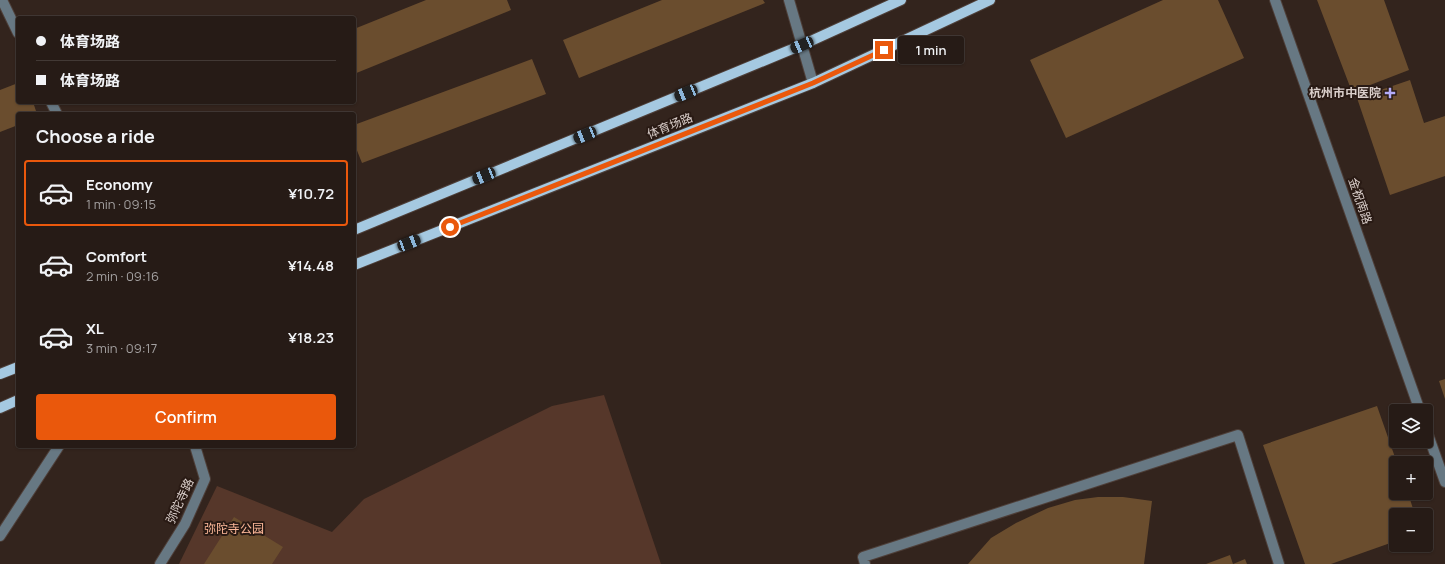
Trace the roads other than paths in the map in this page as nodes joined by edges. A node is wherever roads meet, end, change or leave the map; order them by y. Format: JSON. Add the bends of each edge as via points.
{"nodes":[{"id":1,"x":2,"y":0,"type":"edge"},
{"id":2,"x":789,"y":0,"type":"edge"},
{"id":3,"x":901,"y":0,"type":"edge"},
{"id":4,"x":990,"y":0,"type":"edge"},
{"id":5,"x":1275,"y":0,"type":"edge"},
{"id":6,"x":16,"y":29,"type":"edge"},
{"id":7,"x":802,"y":45,"type":"junction"},
{"id":8,"x":813,"y":83,"type":"junction"},
{"id":9,"x":356,"y":229,"type":"edge"},
{"id":10,"x":356,"y":264,"type":"edge"},
{"id":11,"x":16,"y":368,"type":"edge"},
{"id":12,"x":0,"y":374,"type":"edge"},
{"id":13,"x":16,"y":401,"type":"edge"},
{"id":14,"x":1418,"y":404,"type":"edge"},
{"id":15,"x":0,"y":408,"type":"edge"},
{"id":16,"x":58,"y":448,"type":"edge"},
{"id":17,"x":196,"y":448,"type":"edge"},
{"id":18,"x":1433,"y":448,"type":"edge"},
{"id":19,"x":1445,"y":482,"type":"edge"},
{"id":20,"x":0,"y":536,"type":"edge"},
{"id":21,"x":160,"y":564,"type":"edge"},
{"id":22,"x":865,"y":564,"type":"edge"},
{"id":23,"x":1279,"y":564,"type":"edge"}],
"edges":[{"from":1,"to":6,"type":"street"},
{"from":2,"to":7,"type":"street"},
{"from":3,"to":7,"type":"main road","name":"体育场路"},
{"from":4,"to":8,"type":"main road","name":"体育场路"},
{"from":5,"to":14,"type":"street","name":"金祝南路"},
{"from":7,"to":8,"type":"street"},
{"from":7,"to":9,"type":"main road","name":"体育场路"},
{"from":8,"to":10,"type":"main road","name":"体育场路"},
{"from":11,"to":12,"type":"main road"},
{"from":13,"to":15,"type":"main road"},
{"from":16,"to":20,"type":"street"},
{"from":17,"to":21,"type":"street","name":"弥陀寺路","via":[[205,479],[185,524]]},
{"from":18,"to":19,"type":"street"},
{"from":22,"to":23,"type":"street","via":[[862,557],[1238,435]]}]}
